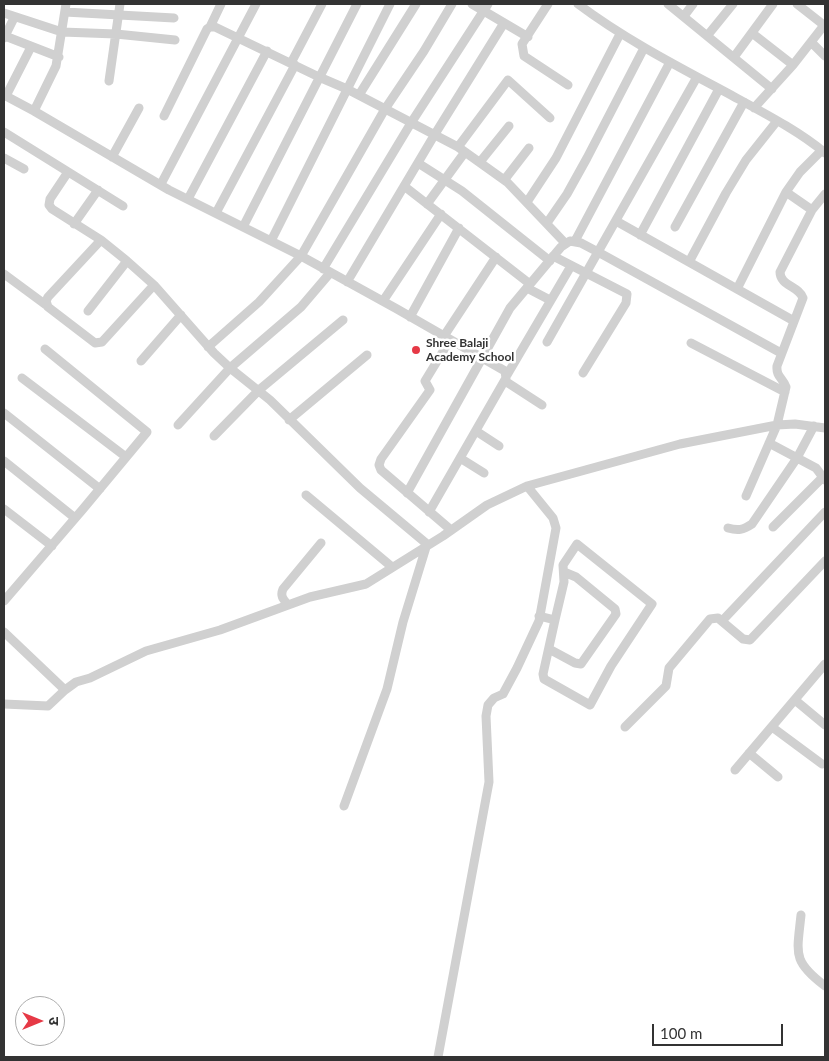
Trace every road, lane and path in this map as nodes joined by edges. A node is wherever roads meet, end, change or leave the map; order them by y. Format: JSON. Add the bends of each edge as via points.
{"nodes":[{"id":1,"x":120,"y":4,"type":"edge"},
{"id":2,"x":221,"y":4,"type":"edge"},
{"id":3,"x":256,"y":4,"type":"edge"},
{"id":4,"x":322,"y":4,"type":"edge"},
{"id":5,"x":357,"y":4,"type":"edge"},
{"id":6,"x":390,"y":4,"type":"edge"},
{"id":7,"x":416,"y":4,"type":"edge"},
{"id":8,"x":452,"y":4,"type":"edge"},
{"id":9,"x":472,"y":4,"type":"edge"},
{"id":10,"x":548,"y":4,"type":"edge"},
{"id":11,"x":578,"y":4,"type":"edge"},
{"id":12,"x":668,"y":4,"type":"edge"},
{"id":13,"x":693,"y":4,"type":"edge"},
{"id":14,"x":733,"y":4,"type":"edge"},
{"id":15,"x":773,"y":4,"type":"edge"},
{"id":16,"x":797,"y":4,"type":"edge"},
{"id":17,"x":486,"y":7,"type":"edge"},
{"id":18,"x":66,"y":8,"type":"edge"},
{"id":19,"x":4,"y":13,"type":"edge"},
{"id":20,"x":118,"y":15,"type":"junction"},
{"id":21,"x":684,"y":16,"type":"junction"},
{"id":22,"x":14,"y":18,"type":"junction"},
{"id":23,"x":174,"y":18,"type":"dead end"},
{"id":24,"x":504,"y":23,"type":"junction"},
{"id":25,"x":825,"y":25,"type":"edge"},
{"id":26,"x":210,"y":26,"type":"junction"},
{"id":27,"x":62,"y":32,"type":"junction"},
{"id":28,"x":752,"y":33,"type":"junction"},
{"id":29,"x":116,"y":34,"type":"junction"},
{"id":30,"x":620,"y":34,"type":"junction"},
{"id":31,"x":707,"y":36,"type":"junction"},
{"id":32,"x":4,"y":37,"type":"edge"},
{"id":33,"x":528,"y":37,"type":"junction"},
{"id":34,"x":239,"y":38,"type":"junction"},
{"id":35,"x":175,"y":40,"type":"dead end"},
{"id":36,"x":811,"y":42,"type":"junction"},
{"id":37,"x":30,"y":47,"type":"junction"},
{"id":38,"x":644,"y":48,"type":"junction"},
{"id":39,"x":267,"y":51,"type":"junction"},
{"id":40,"x":825,"y":56,"type":"edge"},
{"id":41,"x":59,"y":57,"type":"junction"},
{"id":42,"x":734,"y":57,"type":"junction"},
{"id":43,"x":670,"y":62,"type":"junction"},
{"id":44,"x":293,"y":64,"type":"junction"},
{"id":45,"x":793,"y":64,"type":"junction"},
{"id":46,"x":319,"y":77,"type":"junction"},
{"id":47,"x":697,"y":77,"type":"junction"},
{"id":48,"x":109,"y":81,"type":"dead end"},
{"id":49,"x":568,"y":85,"type":"dead end"},
{"id":50,"x":347,"y":89,"type":"junction"},
{"id":51,"x":719,"y":89,"type":"junction"},
{"id":52,"x":772,"y":89,"type":"junction"},
{"id":53,"x":359,"y":95,"type":"junction"},
{"id":54,"x":5,"y":96,"type":"edge"},
{"id":55,"x":744,"y":102,"type":"junction"},
{"id":56,"x":138,"y":108,"type":"dead end"},
{"id":57,"x":754,"y":108,"type":"junction"},
{"id":58,"x":385,"y":109,"type":"junction"},
{"id":59,"x":34,"y":111,"type":"junction"},
{"id":60,"x":164,"y":116,"type":"dead end"},
{"id":61,"x":550,"y":118,"type":"dead end"},
{"id":62,"x":777,"y":121,"type":"junction"},
{"id":63,"x":410,"y":123,"type":"junction"},
{"id":64,"x":509,"y":126,"type":"dead end"},
{"id":65,"x":4,"y":132,"type":"edge"},
{"id":66,"x":435,"y":134,"type":"junction"},
{"id":67,"x":529,"y":148,"type":"dead end"},
{"id":68,"x":462,"y":150,"type":"junction"},
{"id":69,"x":824,"y":152,"type":"edge"},
{"id":70,"x":112,"y":157,"type":"junction"},
{"id":71,"x":4,"y":158,"type":"edge"},
{"id":72,"x":418,"y":162,"type":"junction"},
{"id":73,"x":480,"y":162,"type":"junction"},
{"id":74,"x":24,"y":170,"type":"dead end"},
{"id":75,"x":68,"y":172,"type":"junction"},
{"id":76,"x":504,"y":179,"type":"junction"},
{"id":77,"x":444,"y":180,"type":"junction"},
{"id":78,"x":161,"y":184,"type":"junction"},
{"id":79,"x":404,"y":186,"type":"junction"},
{"id":80,"x":98,"y":190,"type":"junction"},
{"id":81,"x":786,"y":192,"type":"junction"},
{"id":82,"x":825,"y":194,"type":"edge"},
{"id":83,"x":188,"y":199,"type":"junction"},
{"id":84,"x":527,"y":202,"type":"junction"},
{"id":85,"x":427,"y":204,"type":"junction"},
{"id":86,"x":123,"y":206,"type":"dead end"},
{"id":87,"x":812,"y":210,"type":"junction"},
{"id":88,"x":216,"y":213,"type":"junction"},
{"id":89,"x":441,"y":214,"type":"junction"},
{"id":90,"x":616,"y":221,"type":"junction"},
{"id":91,"x":547,"y":223,"type":"junction"},
{"id":92,"x":74,"y":224,"type":"junction"},
{"id":93,"x":675,"y":226,"type":"dead end"},
{"id":94,"x":243,"y":227,"type":"junction"},
{"id":95,"x":459,"y":228,"type":"junction"},
{"id":96,"x":640,"y":234,"type":"junction"},
{"id":97,"x":101,"y":240,"type":"junction"},
{"id":98,"x":271,"y":241,"type":"junction"},
{"id":99,"x":575,"y":241,"type":"junction"},
{"id":100,"x":565,"y":243,"type":"junction"},
{"id":101,"x":598,"y":252,"type":"junction"},
{"id":102,"x":301,"y":256,"type":"junction"},
{"id":103,"x":496,"y":257,"type":"junction"},
{"id":104,"x":552,"y":258,"type":"junction"},
{"id":105,"x":127,"y":261,"type":"junction"},
{"id":106,"x":690,"y":262,"type":"junction"},
{"id":107,"x":570,"y":266,"type":"junction"},
{"id":108,"x":327,"y":271,"type":"junction"},
{"id":109,"x":586,"y":272,"type":"junction"},
{"id":110,"x":4,"y":274,"type":"edge"},
{"id":111,"x":347,"y":282,"type":"junction"},
{"id":112,"x":154,"y":285,"type":"junction"},
{"id":113,"x":529,"y":286,"type":"junction"},
{"id":114,"x":737,"y":289,"type":"junction"},
{"id":115,"x":550,"y":300,"type":"junction"},
{"id":116,"x":383,"y":301,"type":"junction"},
{"id":117,"x":46,"y":305,"type":"junction"},
{"id":118,"x":88,"y":311,"type":"dead end"},
{"id":119,"x":181,"y":315,"type":"junction"},
{"id":120,"x":410,"y":317,"type":"junction"},
{"id":121,"x":343,"y":320,"type":"dead end"},
{"id":122,"x":794,"y":321,"type":"junction"},
{"id":123,"x":447,"y":338,"type":"junction"},
{"id":124,"x":547,"y":342,"type":"dead end"},
{"id":125,"x":691,"y":343,"type":"dead end"},
{"id":126,"x":208,"y":347,"type":"junction"},
{"id":127,"x":44,"y":349,"type":"dead end"},
{"id":128,"x":781,"y":353,"type":"junction"},
{"id":129,"x":367,"y":355,"type":"dead end"},
{"id":130,"x":481,"y":358,"type":"junction"},
{"id":131,"x":141,"y":361,"type":"dead end"},
{"id":132,"x":230,"y":368,"type":"junction"},
{"id":133,"x":583,"y":373,"type":"dead end"},
{"id":134,"x":22,"y":378,"type":"dead end"},
{"id":135,"x":506,"y":378,"type":"junction"},
{"id":136,"x":259,"y":390,"type":"junction"},
{"id":137,"x":785,"y":392,"type":"junction"},
{"id":138,"x":542,"y":406,"type":"dead end"},
{"id":139,"x":4,"y":414,"type":"edge"},
{"id":140,"x":289,"y":420,"type":"junction"},
{"id":141,"x":178,"y":425,"type":"dead end"},
{"id":142,"x":777,"y":425,"type":"junction"},
{"id":143,"x":814,"y":426,"type":"junction"},
{"id":144,"x":825,"y":428,"type":"edge"},
{"id":145,"x":476,"y":430,"type":"junction"},
{"id":146,"x":214,"y":436,"type":"dead end"},
{"id":147,"x":769,"y":443,"type":"junction"},
{"id":148,"x":499,"y":446,"type":"dead end"},
{"id":149,"x":126,"y":457,"type":"junction"},
{"id":150,"x":460,"y":458,"type":"junction"},
{"id":151,"x":797,"y":458,"type":"junction"},
{"id":152,"x":4,"y":461,"type":"edge"},
{"id":153,"x":484,"y":473,"type":"dead end"},
{"id":154,"x":824,"y":478,"type":"edge"},
{"id":155,"x":528,"y":486,"type":"junction"},
{"id":156,"x":100,"y":489,"type":"junction"},
{"id":157,"x":407,"y":493,"type":"junction"},
{"id":158,"x":306,"y":495,"type":"dead end"},
{"id":159,"x":746,"y":496,"type":"dead end"},
{"id":160,"x":4,"y":509,"type":"edge"},
{"id":161,"x":429,"y":512,"type":"junction"},
{"id":162,"x":825,"y":512,"type":"edge"},
{"id":163,"x":75,"y":518,"type":"junction"},
{"id":164,"x":773,"y":527,"type":"dead end"},
{"id":165,"x":728,"y":528,"type":"dead end"},
{"id":166,"x":451,"y":530,"type":"junction"},
{"id":167,"x":321,"y":543,"type":"dead end"},
{"id":168,"x":427,"y":544,"type":"junction"},
{"id":169,"x":52,"y":546,"type":"junction"},
{"id":170,"x":825,"y":561,"type":"edge"},
{"id":171,"x":392,"y":567,"type":"junction"},
{"id":172,"x":564,"y":572,"type":"junction"},
{"id":173,"x":4,"y":601,"type":"edge"},
{"id":174,"x":288,"y":605,"type":"junction"},
{"id":175,"x":539,"y":616,"type":"junction"},
{"id":176,"x":556,"y":620,"type":"junction"},
{"id":177,"x":722,"y":621,"type":"junction"},
{"id":178,"x":4,"y":632,"type":"edge"},
{"id":179,"x":549,"y":649,"type":"junction"},
{"id":180,"x":825,"y":664,"type":"edge"},
{"id":181,"x":65,"y":690,"type":"junction"},
{"id":182,"x":795,"y":700,"type":"junction"},
{"id":183,"x":4,"y":704,"type":"edge"},
{"id":184,"x":823,"y":720,"type":"edge"},
{"id":185,"x":625,"y":727,"type":"dead end"},
{"id":186,"x":772,"y":727,"type":"junction"},
{"id":187,"x":749,"y":754,"type":"junction"},
{"id":188,"x":822,"y":764,"type":"dead end"},
{"id":189,"x":736,"y":770,"type":"dead end"},
{"id":190,"x":778,"y":777,"type":"dead end"},
{"id":191,"x":344,"y":806,"type":"dead end"},
{"id":192,"x":801,"y":915,"type":"dead end"},
{"id":193,"x":825,"y":986,"type":"edge"},
{"id":194,"x":438,"y":1057,"type":"edge"}],
"edges":[{"from":1,"to":20,"type":"street"},
{"from":2,"to":26,"type":"street"},
{"from":3,"to":34,"type":"street"},
{"from":4,"to":44,"type":"street"},
{"from":5,"to":46,"type":"street"},
{"from":6,"to":50,"type":"street"},
{"from":7,"to":53,"type":"street"},
{"from":8,"to":58,"type":"street"},
{"from":9,"to":17,"type":"street"},
{"from":10,"to":33,"type":"street"},
{"from":11,"to":30,"type":"street"},
{"from":12,"to":21,"type":"street"},
{"from":13,"to":21,"type":"street"},
{"from":14,"to":31,"type":"street"},
{"from":15,"to":28,"type":"street"},
{"from":16,"to":25,"type":"street"},
{"from":17,"to":24,"type":"street"},
{"from":17,"to":63,"type":"street"},
{"from":18,"to":20,"type":"street"},
{"from":18,"to":27,"type":"street"},
{"from":19,"to":22,"type":"street"},
{"from":20,"to":23,"type":"street"},
{"from":20,"to":29,"type":"street"},
{"from":21,"to":31,"type":"street"},
{"from":22,"to":27,"type":"street"},
{"from":22,"to":32,"type":"street"},
{"from":24,"to":33,"type":"street"},
{"from":24,"to":66,"type":"street"},
{"from":25,"to":36,"type":"street"},
{"from":26,"to":34,"type":"street"},
{"from":26,"to":60,"type":"street"},
{"from":27,"to":29,"type":"street"},
{"from":27,"to":41,"type":"street"},
{"from":28,"to":42,"type":"street"},
{"from":28,"to":45,"type":"street"},
{"from":29,"to":35,"type":"street"},
{"from":29,"to":48,"type":"street"},
{"from":30,"to":38,"type":"street"},
{"from":30,"to":84,"type":"street","via":[[556,158]]},
{"from":31,"to":42,"type":"street"},
{"from":32,"to":37,"type":"street"},
{"from":33,"to":49,"type":"street","via":[[522,44],[524,56]]},
{"from":34,"to":39,"type":"street"},
{"from":34,"to":78,"type":"street"},
{"from":36,"to":40,"type":"street"},
{"from":36,"to":45,"type":"street"},
{"from":37,"to":41,"type":"street"},
{"from":37,"to":54,"type":"street"},
{"from":38,"to":43,"type":"street"},
{"from":38,"to":91,"type":"street","via":[[583,166]]},
{"from":39,"to":44,"type":"street"},
{"from":39,"to":83,"type":"street"},
{"from":41,"to":59,"type":"street"},
{"from":42,"to":52,"type":"street"},
{"from":43,"to":47,"type":"street"},
{"from":43,"to":99,"type":"street"},
{"from":44,"to":46,"type":"street"},
{"from":44,"to":88,"type":"street"},
{"from":45,"to":52,"type":"street"},
{"from":46,"to":50,"type":"street"},
{"from":46,"to":94,"type":"street"},
{"from":47,"to":51,"type":"street"},
{"from":47,"to":90,"type":"street"},
{"from":50,"to":53,"type":"street"},
{"from":50,"to":98,"type":"street"},
{"from":51,"to":55,"type":"street"},
{"from":51,"to":96,"type":"street"},
{"from":52,"to":57,"type":"street"},
{"from":53,"to":58,"type":"street"},
{"from":54,"to":59,"type":"street"},
{"from":55,"to":57,"type":"street"},
{"from":55,"to":93,"type":"street"},
{"from":56,"to":70,"type":"street"},
{"from":57,"to":62,"type":"street"},
{"from":58,"to":63,"type":"street"},
{"from":58,"to":102,"type":"street"},
{"from":59,"to":70,"type":"street"},
{"from":61,"to":68,"type":"street","via":[[508,80]]},
{"from":62,"to":69,"type":"street"},
{"from":62,"to":106,"type":"street","via":[[746,160]]},
{"from":63,"to":66,"type":"street"},
{"from":63,"to":108,"type":"street"},
{"from":64,"to":73,"type":"street"},
{"from":65,"to":75,"type":"street"},
{"from":66,"to":68,"type":"street"},
{"from":66,"to":72,"type":"street"},
{"from":67,"to":76,"type":"street"},
{"from":68,"to":73,"type":"street"},
{"from":68,"to":77,"type":"street"},
{"from":69,"to":81,"type":"street","via":[[800,172]]},
{"from":70,"to":78,"type":"street"},
{"from":71,"to":74,"type":"street"},
{"from":72,"to":77,"type":"street"},
{"from":72,"to":79,"type":"street"},
{"from":73,"to":76,"type":"street"},
{"from":75,"to":80,"type":"street"},
{"from":75,"to":92,"type":"street","via":[[49,205]]},
{"from":76,"to":84,"type":"street"},
{"from":77,"to":85,"type":"street"},
{"from":77,"to":104,"type":"street"},
{"from":78,"to":83,"type":"street"},
{"from":79,"to":85,"type":"street"},
{"from":79,"to":111,"type":"street"},
{"from":80,"to":86,"type":"street"},
{"from":80,"to":92,"type":"street"},
{"from":81,"to":87,"type":"street"},
{"from":81,"to":114,"type":"street"},
{"from":82,"to":87,"type":"street"},
{"from":83,"to":88,"type":"street"},
{"from":84,"to":91,"type":"street"},
{"from":85,"to":89,"type":"street"},
{"from":87,"to":122,"type":"street","via":[[780,272],[782,280],[803,295]]},
{"from":88,"to":94,"type":"street"},
{"from":89,"to":95,"type":"street"},
{"from":89,"to":116,"type":"street"},
{"from":90,"to":96,"type":"street"},
{"from":90,"to":101,"type":"street"},
{"from":91,"to":100,"type":"street"},
{"from":92,"to":97,"type":"street"},
{"from":94,"to":98,"type":"street"},
{"from":95,"to":103,"type":"street"},
{"from":95,"to":120,"type":"street"},
{"from":96,"to":106,"type":"street"},
{"from":97,"to":105,"type":"street"},
{"from":97,"to":117,"type":"street","via":[[48,297]]},
{"from":98,"to":102,"type":"street"},
{"from":99,"to":100,"type":"street"},
{"from":99,"to":101,"type":"street"},
{"from":100,"to":104,"type":"street"},
{"from":101,"to":109,"type":"street"},
{"from":101,"to":128,"type":"street"},
{"from":102,"to":108,"type":"street"},
{"from":102,"to":126,"type":"street","via":[[259,302]]},
{"from":103,"to":113,"type":"street"},
{"from":103,"to":123,"type":"street"},
{"from":104,"to":107,"type":"street"},
{"from":104,"to":113,"type":"street"},
{"from":105,"to":112,"type":"street"},
{"from":105,"to":118,"type":"street"},
{"from":106,"to":114,"type":"street"},
{"from":107,"to":109,"type":"street"},
{"from":107,"to":115,"type":"street"},
{"from":108,"to":111,"type":"street"},
{"from":108,"to":132,"type":"street","via":[[301,307]]},
{"from":109,"to":124,"type":"street"},
{"from":109,"to":133,"type":"street","via":[[624,291],[628,298]]},
{"from":110,"to":117,"type":"street"},
{"from":111,"to":116,"type":"street"},
{"from":112,"to":117,"type":"street","via":[[98,344]]},
{"from":112,"to":119,"type":"street"},
{"from":113,"to":115,"type":"street"},
{"from":113,"to":130,"type":"street","via":[[510,308]]},
{"from":114,"to":122,"type":"street"},
{"from":115,"to":135,"type":"street"},
{"from":116,"to":120,"type":"street"},
{"from":119,"to":126,"type":"street"},
{"from":119,"to":131,"type":"street"},
{"from":120,"to":123,"type":"street"},
{"from":121,"to":136,"type":"street"},
{"from":122,"to":128,"type":"street"},
{"from":123,"to":130,"type":"street"},
{"from":123,"to":157,"type":"street","via":[[425,381],[430,390],[379,465]]},
{"from":125,"to":137,"type":"street"},
{"from":126,"to":132,"type":"street"},
{"from":127,"to":149,"type":"street","via":[[147,432]]},
{"from":128,"to":137,"type":"street","via":[[776,372],[784,383]]},
{"from":129,"to":140,"type":"street"},
{"from":130,"to":135,"type":"street","via":[[505,371]]},
{"from":130,"to":157,"type":"street"},
{"from":132,"to":136,"type":"street"},
{"from":132,"to":141,"type":"street"},
{"from":134,"to":149,"type":"street"},
{"from":135,"to":138,"type":"street"},
{"from":135,"to":145,"type":"street"},
{"from":136,"to":140,"type":"street"},
{"from":136,"to":146,"type":"street"},
{"from":137,"to":142,"type":"street"},
{"from":139,"to":156,"type":"street"},
{"from":140,"to":168,"type":"street","via":[[360,488]]},
{"from":142,"to":143,"type":"street"},
{"from":142,"to":147,"type":"street"},
{"from":142,"to":155,"type":"street","via":[[680,444]]},
{"from":143,"to":144,"type":"street"},
{"from":143,"to":151,"type":"street"},
{"from":145,"to":148,"type":"street"},
{"from":145,"to":150,"type":"street"},
{"from":147,"to":151,"type":"street"},
{"from":147,"to":159,"type":"street"},
{"from":149,"to":156,"type":"street"},
{"from":150,"to":153,"type":"street"},
{"from":150,"to":161,"type":"street"},
{"from":151,"to":154,"type":"street","via":[[816,468]]},
{"from":151,"to":165,"type":"street","via":[[752,524],[744,529]]},
{"from":152,"to":163,"type":"street"},
{"from":154,"to":164,"type":"street"},
{"from":155,"to":166,"type":"street","via":[[487,505]]},
{"from":155,"to":175,"type":"street","via":[[553,518],[556,528]]},
{"from":156,"to":163,"type":"street"},
{"from":157,"to":161,"type":"street"},
{"from":158,"to":171,"type":"street"},
{"from":160,"to":169,"type":"street"},
{"from":161,"to":166,"type":"street"},
{"from":162,"to":177,"type":"street"},
{"from":163,"to":169,"type":"street"},
{"from":166,"to":168,"type":"street"},
{"from":167,"to":174,"type":"street","via":[[283,589],[281,594]]},
{"from":168,"to":171,"type":"street"},
{"from":168,"to":191,"type":"street","via":[[387,689]]},
{"from":169,"to":173,"type":"street"},
{"from":170,"to":177,"type":"street","via":[[750,640],[743,639]]},
{"from":171,"to":174,"type":"street","via":[[366,584]]},
{"from":172,"to":176,"type":"street"},
{"from":172,"to":179,"type":"street","via":[[576,577],[616,608],[616,614],[582,664]]},
{"from":172,"to":179,"type":"street","via":[[563,565],[577,544],[652,604],[610,666],[590,705],[544,679]]},
{"from":174,"to":181,"type":"street","via":[[220,630],[146,651]]},
{"from":175,"to":176,"type":"street"},
{"from":175,"to":194,"type":"street","via":[[503,694],[488,705],[489,782]]},
{"from":176,"to":179,"type":"street"},
{"from":177,"to":185,"type":"street","via":[[710,619],[669,668],[666,686]]},
{"from":178,"to":181,"type":"street"},
{"from":180,"to":182,"type":"street"},
{"from":181,"to":183,"type":"street","via":[[48,706]]},
{"from":182,"to":184,"type":"street"},
{"from":182,"to":186,"type":"street"},
{"from":186,"to":187,"type":"street"},
{"from":186,"to":188,"type":"street"},
{"from":187,"to":189,"type":"street"},
{"from":187,"to":190,"type":"street"},
{"from":192,"to":193,"type":"street","via":[[798,955],[801,964]]}]}
